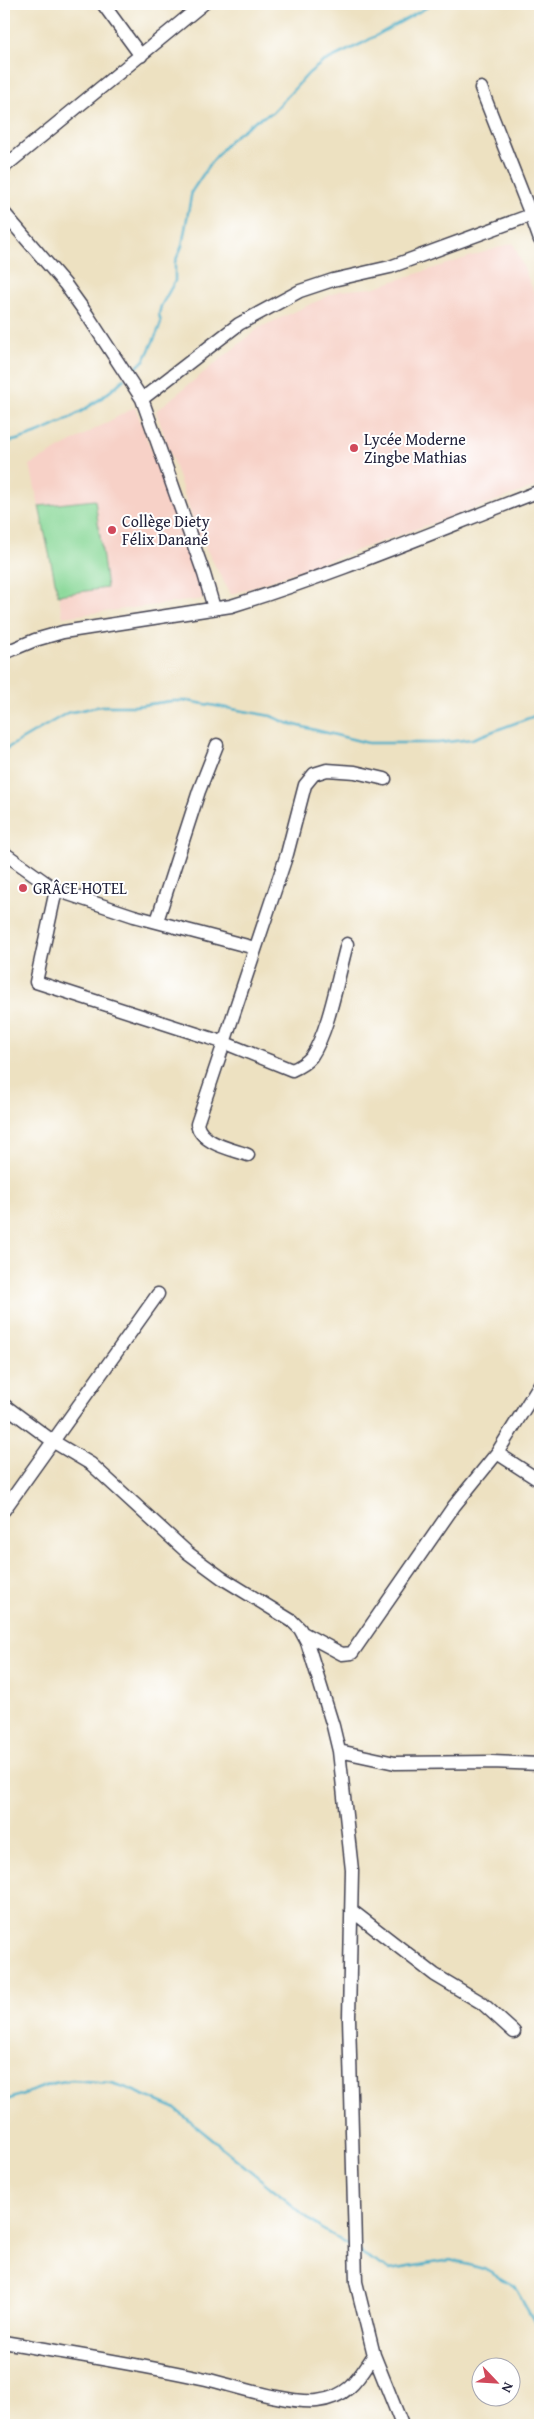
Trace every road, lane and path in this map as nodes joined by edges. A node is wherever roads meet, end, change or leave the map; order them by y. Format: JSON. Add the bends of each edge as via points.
{"nodes":[{"id":1,"x":103,"y":4,"type":"edge"},
{"id":2,"x":203,"y":4,"type":"edge"},
{"id":3,"x":141,"y":56,"type":"junction"},
{"id":4,"x":481,"y":88,"type":"dead end"},
{"id":5,"x":4,"y":167,"type":"edge"},
{"id":6,"x":4,"y":213,"type":"edge"},
{"id":7,"x":531,"y":215,"type":"junction"},
{"id":8,"x":540,"y":240,"type":"edge"},
{"id":9,"x":142,"y":399,"type":"junction"},
{"id":10,"x":540,"y":491,"type":"edge"},
{"id":11,"x":214,"y":608,"type":"junction"},
{"id":12,"x":4,"y":653,"type":"edge"},
{"id":13,"x":217,"y":744,"type":"dead end"},
{"id":14,"x":386,"y":779,"type":"dead end"},
{"id":15,"x":4,"y":853,"type":"edge"},
{"id":16,"x":56,"y":890,"type":"junction"},
{"id":17,"x":157,"y":921,"type":"junction"},
{"id":18,"x":347,"y":944,"type":"dead end"},
{"id":19,"x":255,"y":948,"type":"junction"},
{"id":20,"x":225,"y":1043,"type":"junction"},
{"id":21,"x":248,"y":1155,"type":"dead end"},
{"id":22,"x":158,"y":1294,"type":"dead end"},
{"id":23,"x":540,"y":1384,"type":"edge"},
{"id":24,"x":4,"y":1405,"type":"edge"},
{"id":25,"x":54,"y":1442,"type":"junction"},
{"id":26,"x":497,"y":1453,"type":"junction"},
{"id":27,"x":540,"y":1481,"type":"edge"},
{"id":28,"x":4,"y":1510,"type":"edge"},
{"id":29,"x":303,"y":1633,"type":"junction"},
{"id":30,"x":339,"y":1751,"type":"junction"},
{"id":31,"x":540,"y":1764,"type":"edge"},
{"id":32,"x":351,"y":1910,"type":"junction"},
{"id":33,"x":514,"y":2032,"type":"dead end"},
{"id":34,"x":4,"y":2342,"type":"edge"},
{"id":35,"x":374,"y":2355,"type":"junction"},
{"id":36,"x":402,"y":2425,"type":"edge"}],
"edges":[{"from":1,"to":3,"type":"street"},
{"from":2,"to":3,"type":"street"},
{"from":3,"to":5,"type":"street"},
{"from":4,"to":7,"type":"street"},
{"from":6,"to":9,"type":"street","via":[[65,284]]},
{"from":7,"to":8,"type":"street"},
{"from":7,"to":9,"type":"street","via":[[390,267],[300,291],[239,324]]},
{"from":9,"to":11,"type":"street"},
{"from":10,"to":11,"type":"street","via":[[306,581],[231,606]]},
{"from":11,"to":12,"type":"street","via":[[63,632]]},
{"from":13,"to":17,"type":"street","via":[[198,791]]},
{"from":14,"to":19,"type":"street","via":[[332,770],[321,771],[309,779]]},
{"from":15,"to":16,"type":"street"},
{"from":16,"to":17,"type":"street"},
{"from":16,"to":20,"type":"street","via":[[36,982]]},
{"from":17,"to":19,"type":"street"},
{"from":18,"to":20,"type":"street","via":[[327,1018],[316,1048],[306,1062],[292,1070]]},
{"from":19,"to":20,"type":"street"},
{"from":20,"to":21,"type":"street","via":[[197,1124],[198,1130],[206,1138]]},
{"from":22,"to":25,"type":"street"},
{"from":23,"to":26,"type":"street"},
{"from":24,"to":25,"type":"street"},
{"from":25,"to":28,"type":"street"},
{"from":25,"to":29,"type":"street","via":[[91,1464],[188,1553],[222,1578],[287,1617]]},
{"from":26,"to":27,"type":"street"},
{"from":26,"to":29,"type":"street","via":[[454,1506],[352,1653],[342,1654]]},
{"from":29,"to":30,"type":"street"},
{"from":30,"to":31,"type":"street","via":[[395,1763]]},
{"from":30,"to":32,"type":"street","via":[[352,1870]]},
{"from":32,"to":33,"type":"street","via":[[435,1975],[482,2003]]},
{"from":32,"to":35,"type":"street","via":[[349,2018],[356,2282]]},
{"from":34,"to":35,"type":"street","via":[[318,2401],[347,2391]]},
{"from":35,"to":36,"type":"street"}]}
